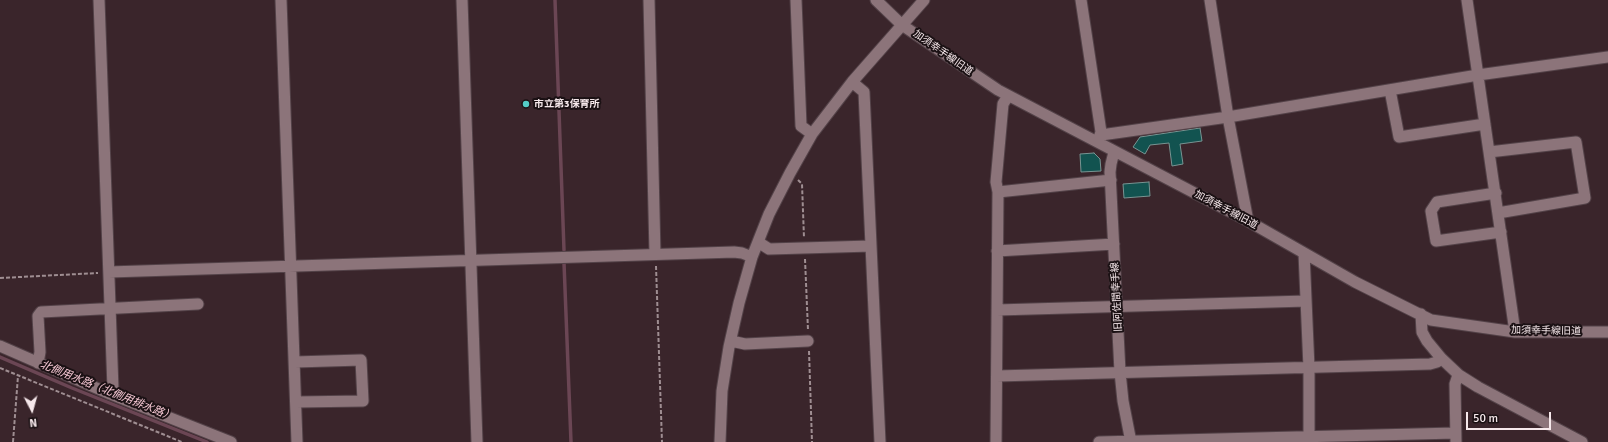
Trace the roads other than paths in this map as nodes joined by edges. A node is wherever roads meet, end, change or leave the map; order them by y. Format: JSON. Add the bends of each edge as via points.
{"nodes":[{"id":1,"x":99,"y":0,"type":"edge"},
{"id":2,"x":281,"y":0,"type":"edge"},
{"id":3,"x":462,"y":0,"type":"edge"},
{"id":4,"x":649,"y":0,"type":"edge"},
{"id":5,"x":796,"y":0,"type":"edge"},
{"id":6,"x":876,"y":0,"type":"edge"},
{"id":7,"x":924,"y":0,"type":"edge"},
{"id":8,"x":1080,"y":0,"type":"edge"},
{"id":9,"x":1210,"y":0,"type":"edge"},
{"id":10,"x":1467,"y":0,"type":"edge"},
{"id":11,"x":902,"y":25,"type":"junction"},
{"id":12,"x":1608,"y":57,"type":"edge"},
{"id":13,"x":1478,"y":75,"type":"junction"},
{"id":14,"x":852,"y":82,"type":"junction"},
{"id":15,"x":1390,"y":90,"type":"junction"},
{"id":16,"x":1008,"y":96,"type":"junction"},
{"id":17,"x":1228,"y":117,"type":"junction"},
{"id":18,"x":1486,"y":124,"type":"junction"},
{"id":19,"x":812,"y":134,"type":"junction"},
{"id":20,"x":1099,"y":139,"type":"junction"},
{"id":21,"x":1114,"y":152,"type":"junction"},
{"id":22,"x":1490,"y":152,"type":"junction"},
{"id":23,"x":1111,"y":180,"type":"junction"},
{"id":24,"x":998,"y":192,"type":"junction"},
{"id":25,"x":1496,"y":193,"type":"junction"},
{"id":26,"x":1498,"y":213,"type":"junction"},
{"id":27,"x":1248,"y":221,"type":"junction"},
{"id":28,"x":1501,"y":232,"type":"junction"},
{"id":29,"x":758,"y":242,"type":"junction"},
{"id":30,"x":1114,"y":244,"type":"junction"},
{"id":31,"x":871,"y":246,"type":"junction"},
{"id":32,"x":997,"y":251,"type":"junction"},
{"id":33,"x":1304,"y":253,"type":"junction"},
{"id":34,"x":656,"y":254,"type":"junction"},
{"id":35,"x":752,"y":257,"type":"junction"},
{"id":36,"x":471,"y":260,"type":"junction"},
{"id":37,"x":291,"y":267,"type":"junction"},
{"id":38,"x":109,"y":272,"type":"junction"},
{"id":39,"x":1306,"y":301,"type":"junction"},
{"id":40,"x":198,"y":304,"type":"dead end"},
{"id":41,"x":1117,"y":306,"type":"junction"},
{"id":42,"x":110,"y":308,"type":"junction"},
{"id":43,"x":997,"y":310,"type":"junction"},
{"id":44,"x":1421,"y":314,"type":"junction"},
{"id":45,"x":1515,"y":332,"type":"junction"},
{"id":46,"x":1608,"y":332,"type":"edge"},
{"id":47,"x":730,"y":341,"type":"junction"},
{"id":48,"x":808,"y":341,"type":"road end"},
{"id":49,"x":5,"y":348,"type":"edge"},
{"id":50,"x":1441,"y":358,"type":"junction"},
{"id":51,"x":38,"y":362,"type":"junction"},
{"id":52,"x":295,"y":362,"type":"junction"},
{"id":53,"x":1309,"y":368,"type":"junction"},
{"id":54,"x":1120,"y":372,"type":"junction"},
{"id":55,"x":1459,"y":375,"type":"junction"},
{"id":56,"x":997,"y":376,"type":"junction"},
{"id":57,"x":110,"y":394,"type":"junction"},
{"id":58,"x":296,"y":402,"type":"junction"},
{"id":59,"x":1456,"y":438,"type":"edge"},
{"id":60,"x":1309,"y":440,"type":"edge"},
{"id":61,"x":1131,"y":441,"type":"edge"},
{"id":62,"x":231,"y":442,"type":"edge"},
{"id":63,"x":297,"y":442,"type":"edge"},
{"id":64,"x":477,"y":442,"type":"edge"},
{"id":65,"x":720,"y":442,"type":"edge"},
{"id":66,"x":880,"y":442,"type":"edge"},
{"id":67,"x":996,"y":442,"type":"edge"},
{"id":68,"x":1099,"y":442,"type":"edge"},
{"id":69,"x":1582,"y":442,"type":"edge"}],
"edges":[{"from":1,"to":38,"type":"street"},
{"from":2,"to":37,"type":"street"},
{"from":3,"to":36,"type":"street"},
{"from":4,"to":34,"type":"street"},
{"from":5,"to":19,"type":"street","via":[[801,126]]},
{"from":6,"to":11,"type":"street","name":"加須幸手線旧道"},
{"from":7,"to":11,"type":"street"},
{"from":8,"to":20,"type":"street"},
{"from":9,"to":17,"type":"street"},
{"from":10,"to":13,"type":"street"},
{"from":11,"to":14,"type":"street"},
{"from":11,"to":16,"type":"street","name":"加須幸手線旧道"},
{"from":12,"to":13,"type":"street"},
{"from":13,"to":15,"type":"street"},
{"from":13,"to":18,"type":"street"},
{"from":14,"to":19,"type":"street"},
{"from":14,"to":31,"type":"street","via":[[864,92]]},
{"from":15,"to":17,"type":"street"},
{"from":15,"to":18,"type":"street","via":[[1399,137]]},
{"from":16,"to":20,"type":"street","name":"加須幸手線旧道"},
{"from":16,"to":24,"type":"street","via":[[1003,104],[996,182]]},
{"from":17,"to":20,"type":"street"},
{"from":17,"to":27,"type":"street"},
{"from":18,"to":22,"type":"street"},
{"from":19,"to":29,"type":"street","via":[[769,214]]},
{"from":20,"to":21,"type":"street","name":"加須幸手線旧道"},
{"from":21,"to":23,"type":"street","name":"旧阿佐間幸手線"},
{"from":21,"to":27,"type":"street","name":"加須幸手線旧道"},
{"from":22,"to":25,"type":"street"},
{"from":22,"to":26,"type":"street","via":[[1576,142],[1585,198]]},
{"from":23,"to":24,"type":"street"},
{"from":23,"to":30,"type":"street","name":"旧阿佐間幸手線"},
{"from":24,"to":32,"type":"street"},
{"from":25,"to":26,"type":"street"},
{"from":25,"to":28,"type":"street","via":[[1437,202],[1430,211],[1436,241]]},
{"from":26,"to":28,"type":"street"},
{"from":27,"to":33,"type":"street","name":"加須幸手線旧道"},
{"from":28,"to":45,"type":"street"},
{"from":29,"to":31,"type":"street","via":[[769,249]]},
{"from":29,"to":35,"type":"street"},
{"from":30,"to":32,"type":"street"},
{"from":30,"to":41,"type":"street","name":"旧阿佐間幸手線"},
{"from":31,"to":66,"type":"street"},
{"from":32,"to":43,"type":"street"},
{"from":33,"to":39,"type":"street"},
{"from":33,"to":44,"type":"street","name":"加須幸手線旧道","via":[[1355,282]]},
{"from":34,"to":35,"type":"street","via":[[734,252]]},
{"from":34,"to":36,"type":"street"},
{"from":35,"to":47,"type":"street"},
{"from":36,"to":37,"type":"street"},
{"from":36,"to":64,"type":"street"},
{"from":37,"to":38,"type":"street"},
{"from":37,"to":52,"type":"street"},
{"from":38,"to":42,"type":"street"},
{"from":39,"to":41,"type":"street"},
{"from":39,"to":53,"type":"street"},
{"from":40,"to":42,"type":"street"},
{"from":41,"to":43,"type":"street"},
{"from":41,"to":54,"type":"street","name":"旧阿佐間幸手線"},
{"from":42,"to":51,"type":"street","via":[[41,312],[38,316]]},
{"from":42,"to":57,"type":"street"},
{"from":43,"to":56,"type":"street"},
{"from":44,"to":45,"type":"street","name":"加須幸手線旧道","via":[[1431,320]]},
{"from":44,"to":50,"type":"street","via":[[1422,332]]},
{"from":45,"to":46,"type":"street","name":"加須幸手線旧道"},
{"from":47,"to":48,"type":"street","via":[[745,344]]},
{"from":47,"to":65,"type":"street","via":[[722,391]]},
{"from":49,"to":51,"type":"street"},
{"from":50,"to":53,"type":"street","via":[[1430,364]]},
{"from":50,"to":55,"type":"street"},
{"from":51,"to":57,"type":"street"},
{"from":52,"to":58,"type":"street"},
{"from":52,"to":58,"type":"street","via":[[361,360],[363,401]]},
{"from":53,"to":54,"type":"street"},
{"from":53,"to":60,"type":"street"},
{"from":54,"to":56,"type":"street"},
{"from":54,"to":61,"type":"street","name":"旧阿佐間幸手線"},
{"from":55,"to":59,"type":"street","via":[[1455,384]]},
{"from":55,"to":69,"type":"street"},
{"from":56,"to":67,"type":"street"},
{"from":57,"to":62,"type":"street"},
{"from":58,"to":63,"type":"street"},
{"from":59,"to":60,"type":"street"},
{"from":60,"to":61,"type":"street"},
{"from":61,"to":68,"type":"street"}]}
